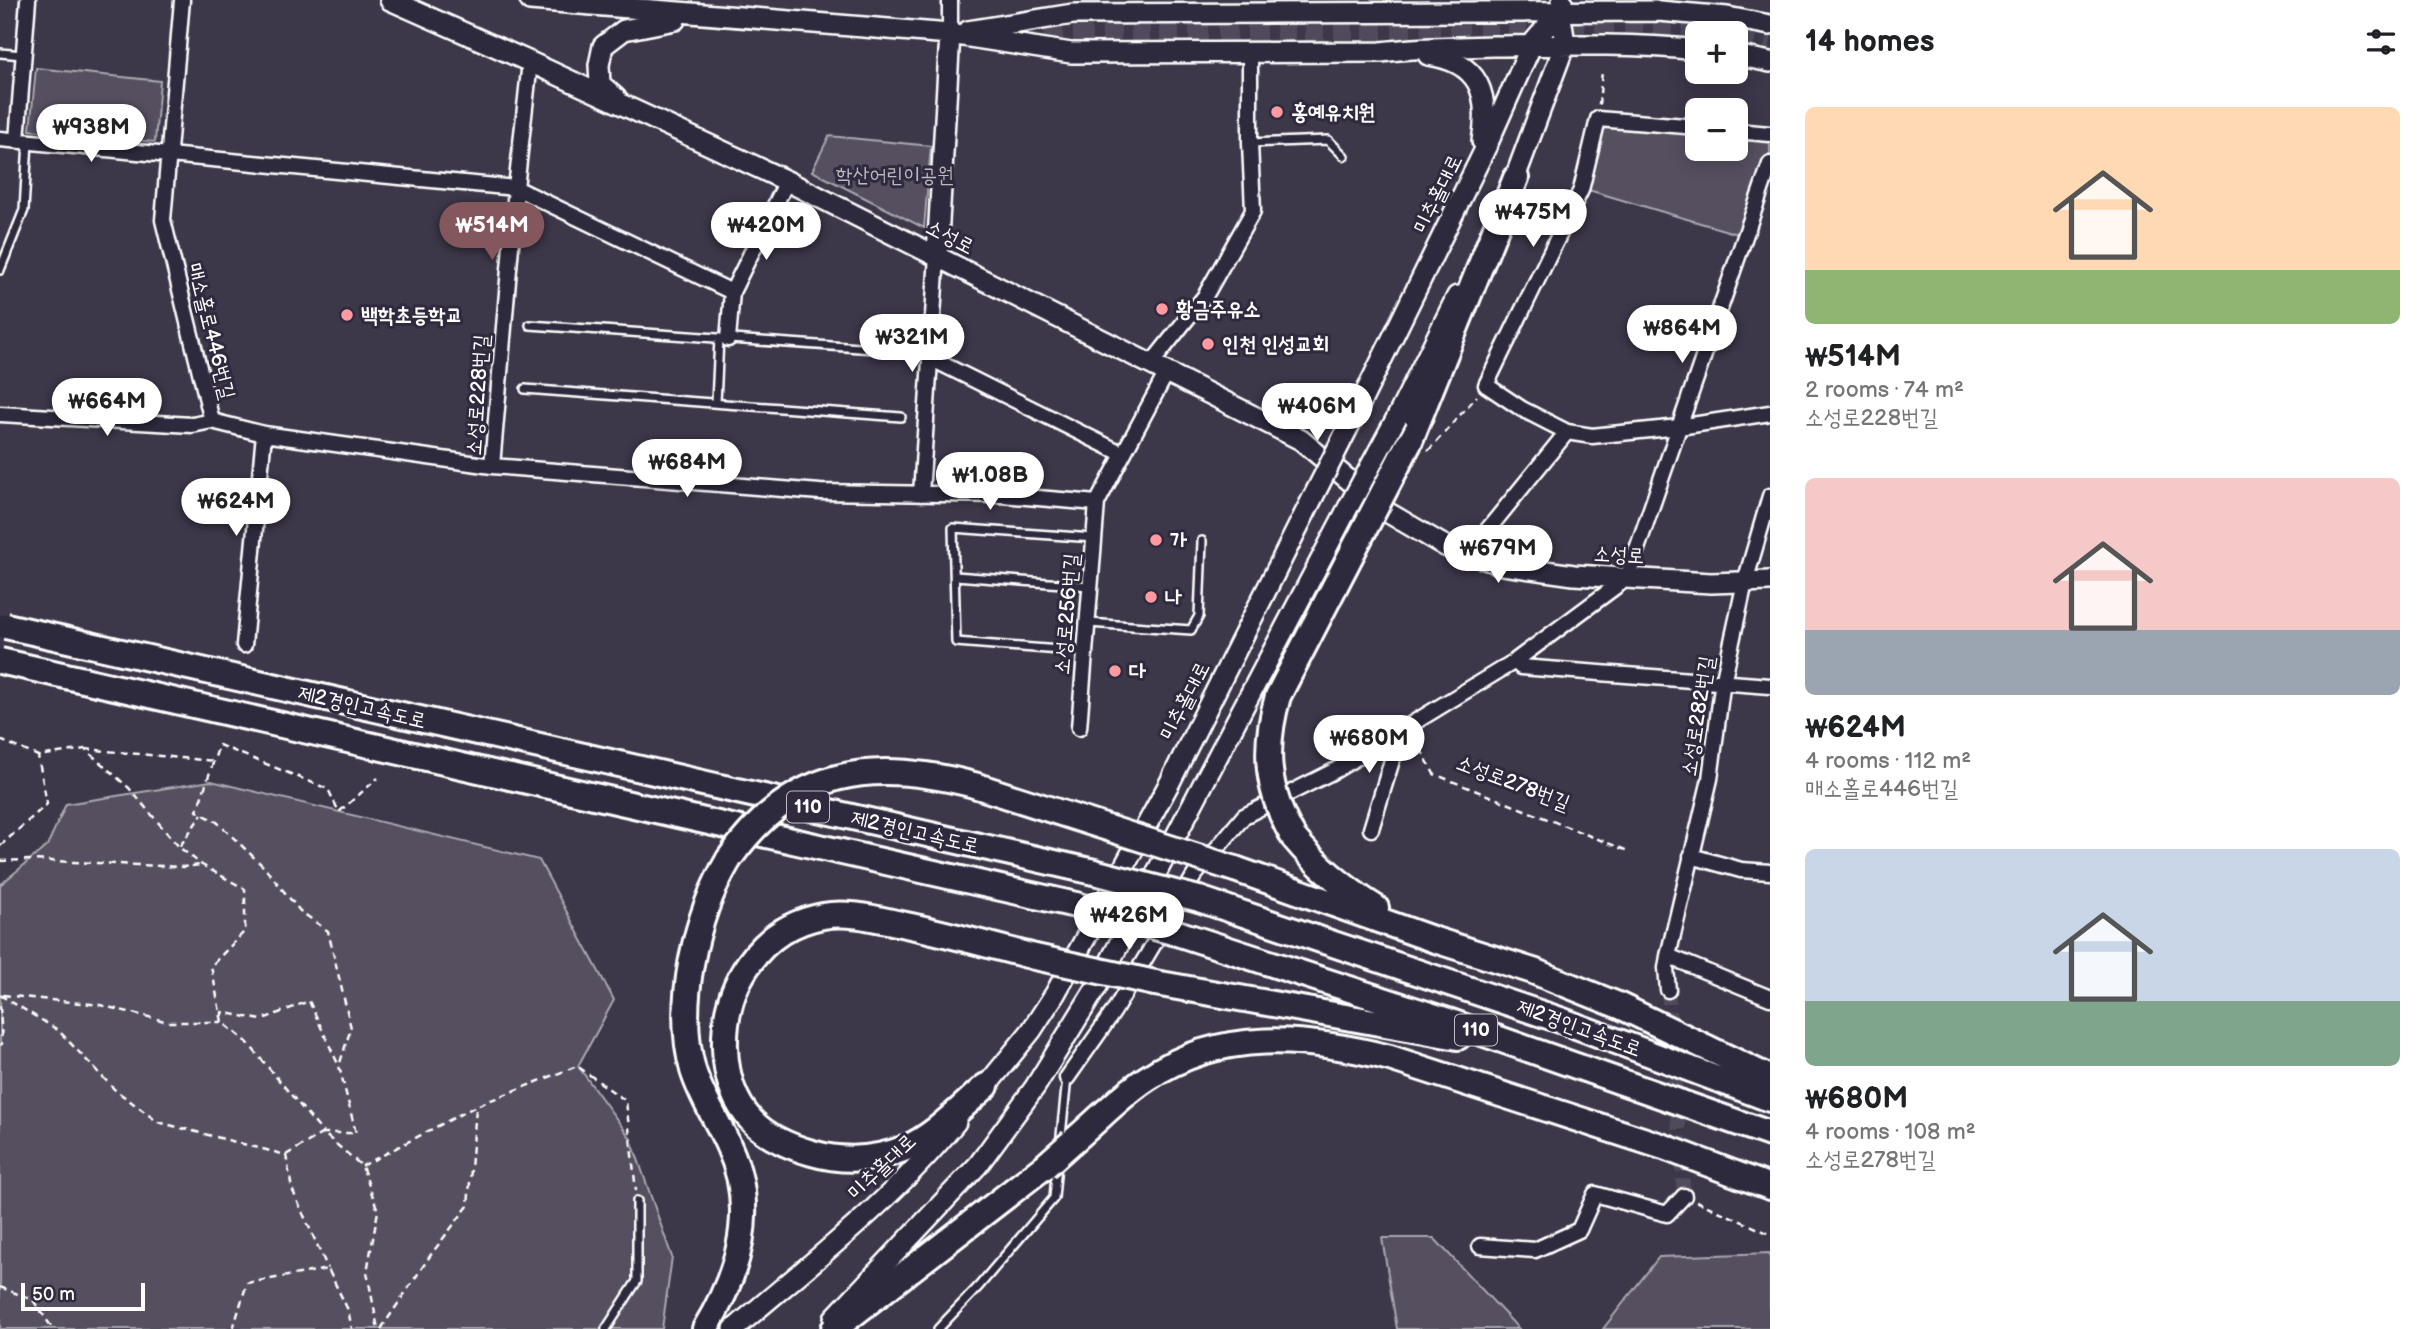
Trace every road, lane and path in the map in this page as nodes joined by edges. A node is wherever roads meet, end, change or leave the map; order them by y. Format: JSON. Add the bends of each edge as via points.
{"nodes":[{"id":1,"x":28,"y":0,"type":"edge"},
{"id":2,"x":181,"y":0,"type":"edge"},
{"id":3,"x":390,"y":0,"type":"edge"},
{"id":4,"x":530,"y":0,"type":"edge"},
{"id":5,"x":950,"y":0,"type":"edge"},
{"id":6,"x":1561,"y":6,"type":"edge"},
{"id":7,"x":1659,"y":11,"type":"junction"},
{"id":8,"x":1425,"y":13,"type":"junction"},
{"id":9,"x":710,"y":15,"type":"junction"},
{"id":10,"x":1770,"y":25,"type":"edge"},
{"id":11,"x":950,"y":34,"type":"junction"},
{"id":12,"x":1532,"y":44,"type":"junction"},
{"id":13,"x":1564,"y":44,"type":"junction"},
{"id":14,"x":1653,"y":45,"type":"junction"},
{"id":15,"x":1427,"y":47,"type":"junction"},
{"id":16,"x":1685,"y":49,"type":"edge"},
{"id":17,"x":1250,"y":52,"type":"junction"},
{"id":18,"x":1381,"y":52,"type":"junction"},
{"id":19,"x":0,"y":53,"type":"edge"},
{"id":20,"x":24,"y":55,"type":"junction"},
{"id":21,"x":1748,"y":57,"type":"edge"},
{"id":22,"x":530,"y":62,"type":"junction"},
{"id":23,"x":1770,"y":62,"type":"edge"},
{"id":24,"x":1602,"y":71,"type":"dead end"},
{"id":25,"x":625,"y":105,"type":"junction"},
{"id":26,"x":1598,"y":119,"type":"junction"},
{"id":27,"x":1685,"y":126,"type":"edge"},
{"id":28,"x":1748,"y":132,"type":"edge"},
{"id":29,"x":1770,"y":134,"type":"edge"},
{"id":30,"x":0,"y":139,"type":"edge"},
{"id":31,"x":23,"y":140,"type":"junction"},
{"id":32,"x":1250,"y":143,"type":"junction"},
{"id":33,"x":168,"y":154,"type":"junction"},
{"id":34,"x":1343,"y":156,"type":"dead end"},
{"id":35,"x":1477,"y":164,"type":"junction"},
{"id":36,"x":1770,"y":164,"type":"edge"},
{"id":37,"x":1516,"y":178,"type":"junction"},
{"id":38,"x":787,"y":181,"type":"junction"},
{"id":39,"x":516,"y":188,"type":"junction"},
{"id":40,"x":937,"y":256,"type":"junction"},
{"id":41,"x":0,"y":270,"type":"edge"},
{"id":42,"x":732,"y":292,"type":"junction"},
{"id":43,"x":530,"y":325,"type":"dead end"},
{"id":44,"x":724,"y":338,"type":"junction"},
{"id":45,"x":903,"y":351,"type":"dead end"},
{"id":46,"x":930,"y":358,"type":"junction"},
{"id":47,"x":1159,"y":368,"type":"junction"},
{"id":48,"x":1486,"y":385,"type":"junction"},
{"id":49,"x":525,"y":388,"type":"dead end"},
{"id":50,"x":716,"y":403,"type":"junction"},
{"id":51,"x":1770,"y":413,"type":"edge"},
{"id":52,"x":0,"y":414,"type":"edge"},
{"id":53,"x":901,"y":416,"type":"dead end"},
{"id":54,"x":212,"y":421,"type":"junction"},
{"id":55,"x":1679,"y":428,"type":"junction"},
{"id":56,"x":1567,"y":432,"type":"junction"},
{"id":57,"x":264,"y":434,"type":"junction"},
{"id":58,"x":1416,"y":450,"type":"junction"},
{"id":59,"x":1124,"y":454,"type":"junction"},
{"id":60,"x":492,"y":466,"type":"junction"},
{"id":61,"x":921,"y":494,"type":"junction"},
{"id":62,"x":1770,"y":496,"type":"edge"},
{"id":63,"x":1097,"y":503,"type":"junction"},
{"id":64,"x":1094,"y":538,"type":"junction"},
{"id":65,"x":1202,"y":541,"type":"dead end"},
{"id":66,"x":1468,"y":554,"type":"junction"},
{"id":67,"x":955,"y":576,"type":"junction"},
{"id":68,"x":1627,"y":578,"type":"junction"},
{"id":69,"x":1770,"y":581,"type":"edge"},
{"id":70,"x":1745,"y":582,"type":"junction"},
{"id":71,"x":1090,"y":586,"type":"junction"},
{"id":72,"x":1087,"y":623,"type":"junction"},
{"id":73,"x":3,"y":625,"type":"edge"},
{"id":74,"x":244,"y":645,"type":"dead end"},
{"id":75,"x":1085,"y":652,"type":"junction"},
{"id":76,"x":0,"y":661,"type":"edge"},
{"id":77,"x":1515,"y":661,"type":"junction"},
{"id":78,"x":1723,"y":682,"type":"junction"},
{"id":79,"x":1770,"y":686,"type":"edge"},
{"id":80,"x":1079,"y":728,"type":"dead end"},
{"id":81,"x":1405,"y":728,"type":"junction"},
{"id":82,"x":0,"y":740,"type":"edge"},
{"id":83,"x":85,"y":749,"type":"junction"},
{"id":84,"x":38,"y":756,"type":"junction"},
{"id":85,"x":214,"y":761,"type":"junction"},
{"id":86,"x":378,"y":778,"type":"dead end"},
{"id":87,"x":202,"y":814,"type":"junction"},
{"id":88,"x":1371,"y":829,"type":"dead end"},
{"id":89,"x":0,"y":846,"type":"edge"},
{"id":90,"x":179,"y":847,"type":"junction"},
{"id":91,"x":1628,"y":851,"type":"dead end"},
{"id":92,"x":1691,"y":856,"type":"junction"},
{"id":93,"x":0,"y":861,"type":"edge"},
{"id":94,"x":202,"y":865,"type":"junction"},
{"id":95,"x":1770,"y":872,"type":"edge"},
{"id":96,"x":1435,"y":940,"type":"junction"},
{"id":97,"x":1668,"y":956,"type":"junction"},
{"id":98,"x":1668,"y":990,"type":"tunnel mouth"},
{"id":99,"x":0,"y":995,"type":"edge"},
{"id":100,"x":1770,"y":998,"type":"edge"},
{"id":101,"x":0,"y":1006,"type":"edge"},
{"id":102,"x":222,"y":1022,"type":"junction"},
{"id":103,"x":0,"y":1045,"type":"edge"},
{"id":104,"x":1537,"y":1051,"type":"junction"},
{"id":105,"x":339,"y":1066,"type":"junction"},
{"id":106,"x":1067,"y":1078,"type":"joint"},
{"id":107,"x":1770,"y":1078,"type":"edge"},
{"id":108,"x":986,"y":1086,"type":"junction"},
{"id":109,"x":1770,"y":1098,"type":"edge"},
{"id":110,"x":476,"y":1106,"type":"junction"},
{"id":111,"x":323,"y":1133,"type":"junction"},
{"id":112,"x":1770,"y":1134,"type":"edge"},
{"id":113,"x":286,"y":1155,"type":"junction"},
{"id":114,"x":362,"y":1166,"type":"junction"},
{"id":115,"x":1770,"y":1186,"type":"edge"},
{"id":116,"x":1684,"y":1196,"type":"joint"},
{"id":117,"x":638,"y":1201,"type":"joint"},
{"id":118,"x":1770,"y":1234,"type":"edge"},
{"id":119,"x":1480,"y":1246,"type":"dead end"},
{"id":120,"x":328,"y":1269,"type":"junction"},
{"id":121,"x":0,"y":1287,"type":"edge"},
{"id":122,"x":53,"y":1329,"type":"edge"},
{"id":123,"x":233,"y":1329,"type":"edge"},
{"id":124,"x":352,"y":1329,"type":"edge"},
{"id":125,"x":379,"y":1329,"type":"edge"},
{"id":126,"x":606,"y":1329,"type":"edge"},
{"id":127,"x":705,"y":1329,"type":"edge"},
{"id":128,"x":734,"y":1329,"type":"edge"},
{"id":129,"x":823,"y":1329,"type":"edge"},
{"id":130,"x":834,"y":1329,"type":"edge"},
{"id":131,"x":937,"y":1329,"type":"edge"}],
"edges":[{"from":1,"to":20,"type":"street"},
{"from":2,"to":33,"type":"street","name":"매소홀로446번길"},
{"from":3,"to":22,"type":"main road","name":"소성로"},
{"from":4,"to":9,"type":"main road"},
{"from":5,"to":11,"type":"street"},
{"from":6,"to":7,"type":"main road"},
{"from":6,"to":8,"type":"main road"},
{"from":6,"to":12,"type":"main road","name":"미추홀대로"},
{"from":6,"to":13,"type":"main road"},
{"from":7,"to":10,"type":"main road"},
{"from":7,"to":14,"type":"main road","via":[[1645,15],[1639,23],[1640,35]]},
{"from":8,"to":11,"type":"main road","via":[[1073,14]]},
{"from":8,"to":15,"type":"main road","via":[[1444,20],[1448,28],[1443,41]]},
{"from":9,"to":11,"type":"main road"},
{"from":9,"to":25,"type":"main road","via":[[624,30],[603,47],[600,84]]},
{"from":11,"to":17,"type":"main road","via":[[1072,53]]},
{"from":11,"to":40,"type":"main road"},
{"from":12,"to":13,"type":"main road"},
{"from":12,"to":15,"type":"main road"},
{"from":12,"to":35,"type":"main road","name":"미추홀대로"},
{"from":13,"to":14,"type":"main road"},
{"from":13,"to":37,"type":"main road"},
{"from":14,"to":16,"type":"main road"},
{"from":15,"to":18,"type":"main road"},
{"from":17,"to":18,"type":"main road"},
{"from":17,"to":32,"type":"street","name":"소성로256번길"},
{"from":18,"to":35,"type":"main road","via":[[1438,56],[1471,73],[1484,101]]},
{"from":19,"to":20,"type":"lane"},
{"from":20,"to":31,"type":"street"},
{"from":21,"to":23,"type":"main road"},
{"from":22,"to":25,"type":"main road","name":"소성로"},
{"from":22,"to":39,"type":"street","name":"소성로228번길"},
{"from":24,"to":26,"type":"path"},
{"from":25,"to":38,"type":"main road","name":"소성로"},
{"from":26,"to":27,"type":"street"},
{"from":26,"to":48,"type":"street","via":[[1581,190]]},
{"from":28,"to":29,"type":"street"},
{"from":30,"to":31,"type":"street"},
{"from":31,"to":33,"type":"street"},
{"from":31,"to":41,"type":"lane","via":[[24,210]]},
{"from":32,"to":34,"type":"lane","via":[[1328,140]]},
{"from":32,"to":47,"type":"street","name":"소성로256번길","via":[[1253,211]]},
{"from":33,"to":39,"type":"street"},
{"from":33,"to":54,"type":"street","name":"매소홀로446번길","via":[[163,220]]},
{"from":35,"to":108,"type":"main road","name":"미추홀대로","bridge":true,"via":[[1170,782],[1055,994]]},
{"from":36,"to":55,"type":"street"},
{"from":37,"to":58,"type":"highway"},
{"from":37,"to":129,"type":"main road","bridge":true,"via":[[1397,417],[1096,988],[1035,1087],[978,1165]]},
{"from":38,"to":40,"type":"main road","name":"소성로"},
{"from":38,"to":42,"type":"street"},
{"from":39,"to":42,"type":"street"},
{"from":39,"to":60,"type":"street","name":"소성로228번길"},
{"from":40,"to":46,"type":"street"},
{"from":40,"to":47,"type":"main road","name":"소성로"},
{"from":42,"to":44,"type":"street"},
{"from":43,"to":44,"type":"lane"},
{"from":44,"to":45,"type":"lane"},
{"from":44,"to":50,"type":"lane"},
{"from":46,"to":59,"type":"street"},
{"from":46,"to":61,"type":"street"},
{"from":47,"to":59,"type":"street","name":"소성로256번길"},
{"from":47,"to":66,"type":"main road","name":"소성로","via":[[1301,440],[1387,512]]},
{"from":48,"to":56,"type":"street"},
{"from":48,"to":58,"type":"path"},
{"from":49,"to":50,"type":"lane"},
{"from":50,"to":53,"type":"lane"},
{"from":51,"to":55,"type":"street"},
{"from":52,"to":54,"type":"street","via":[[192,425]]},
{"from":54,"to":57,"type":"street","name":"매소홀로446번길"},
{"from":55,"to":56,"type":"street","via":[[1592,436]]},
{"from":55,"to":68,"type":"street"},
{"from":56,"to":66,"type":"street"},
{"from":57,"to":60,"type":"street","name":"매소홀로446번길"},
{"from":57,"to":74,"type":"street"},
{"from":58,"to":96,"type":"highway","bridge":true,"via":[[1278,696],[1269,732],[1269,769],[1279,808],[1311,859],[1353,894]]},
{"from":59,"to":63,"type":"street","name":"소성로256번길"},
{"from":60,"to":61,"type":"street","name":"소성로228번길","via":[[820,492]]},
{"from":61,"to":63,"type":"street"},
{"from":62,"to":70,"type":"street","name":"소성로282번길"},
{"from":63,"to":64,"type":"street","name":"소성로256번길"},
{"from":64,"to":67,"type":"lane","via":[[953,528]]},
{"from":64,"to":71,"type":"street","name":"소성로256번길"},
{"from":65,"to":72,"type":"lane","via":[[1199,616],[1191,630]]},
{"from":66,"to":68,"type":"main road","name":"소성로","via":[[1503,565]]},
{"from":67,"to":71,"type":"lane"},
{"from":67,"to":75,"type":"lane","via":[[956,642]]},
{"from":68,"to":70,"type":"main road","name":"소성로"},
{"from":68,"to":77,"type":"street"},
{"from":69,"to":70,"type":"main road","name":"소성로"},
{"from":70,"to":78,"type":"street","name":"소성로282번길"},
{"from":71,"to":72,"type":"street","name":"소성로256번길"},
{"from":72,"to":75,"type":"street","name":"소성로256번길"},
{"from":73,"to":109,"type":"highway","name":"제2경인고속도로","number":"110","bridge":true,"via":[[1199,899],[1563,1021]]},
{"from":75,"to":80,"type":"street","name":"소성로256번길"},
{"from":76,"to":104,"type":"highway","name":"제2경인고속도로","number":"110","bridge":true,"via":[[1076,905],[1180,934]]},
{"from":77,"to":78,"type":"street","via":[[1521,667]]},
{"from":77,"to":81,"type":"street"},
{"from":78,"to":79,"type":"street"},
{"from":78,"to":92,"type":"street","name":"소성로282번길","via":[[1710,779]]},
{"from":81,"to":88,"type":"street"},
{"from":81,"to":91,"type":"path","name":"소성로278번길","via":[[1434,775]]},
{"from":81,"to":106,"type":"street","via":[[1244,816],[1194,876],[1114,1011]]},
{"from":82,"to":84,"type":"path"},
{"from":83,"to":84,"type":"path"},
{"from":83,"to":85,"type":"path"},
{"from":83,"to":90,"type":"path","via":[[129,788]]},
{"from":84,"to":89,"type":"path","via":[[47,804]]},
{"from":85,"to":86,"type":"path","via":[[219,745],[328,789],[339,812]]},
{"from":85,"to":87,"type":"path","via":[[197,811]]},
{"from":87,"to":90,"type":"path"},
{"from":87,"to":105,"type":"path","via":[[217,822],[264,867],[300,911],[328,931],[351,1028]]},
{"from":90,"to":94,"type":"path"},
{"from":92,"to":95,"type":"street","via":[[1741,870]]},
{"from":92,"to":97,"type":"street","name":"소성로282번길"},
{"from":93,"to":94,"type":"path"},
{"from":94,"to":102,"type":"path","via":[[245,889],[245,931],[211,967]]},
{"from":96,"to":107,"type":"highway","via":[[1533,971],[1620,1006]]},
{"from":96,"to":127,"type":"highway","bridge":true,"via":[[1235,869],[932,774],[877,771],[799,792],[763,818],[729,859],[714,885],[693,952],[687,1003],[693,1069],[736,1164],[744,1202],[737,1263]]},
{"from":97,"to":98,"type":"street","name":"소성로282번길"},
{"from":97,"to":100,"type":"street"},
{"from":99,"to":102,"type":"path","via":[[100,1005],[169,1022]]},
{"from":99,"to":113,"type":"path","via":[[58,1030],[114,1089],[158,1122]]},
{"from":101,"to":103,"type":"path"},
{"from":102,"to":105,"type":"path","via":[[222,1012],[261,1020],[309,1001]]},
{"from":102,"to":111,"type":"path","via":[[247,1042]]},
{"from":104,"to":108,"type":"highway","bridge":true,"via":[[1155,984],[883,920],[842,915],[791,926],[762,946],[732,994],[725,1044],[735,1094],[761,1129],[802,1150],[850,1159],[909,1147]]},
{"from":104,"to":112,"type":"highway","name":"제2경인고속도로","number":"110"},
{"from":105,"to":111,"type":"path","via":[[356,1133]]},
{"from":106,"to":131,"type":"lane","via":[[1054,1198]]},
{"from":108,"to":128,"type":"main road","name":"미추홀대로","via":[[888,1197]]},
{"from":110,"to":114,"type":"path"},
{"from":110,"to":117,"type":"path","via":[[578,1066],[626,1101]]},
{"from":110,"to":125,"type":"path","via":[[468,1206]]},
{"from":111,"to":113,"type":"path"},
{"from":111,"to":114,"type":"path"},
{"from":113,"to":120,"type":"path","via":[[292,1189]]},
{"from":114,"to":125,"type":"path","via":[[378,1211],[367,1272]]},
{"from":115,"to":130,"type":"highway","bridge":true,"via":[[1390,1059],[1291,1040],[1255,1041],[1223,1046],[1171,1064],[1128,1093],[1045,1166]]},
{"from":116,"to":118,"type":"path"},
{"from":116,"to":119,"type":"street","via":[[1667,1214],[1595,1194],[1579,1230],[1535,1250]]},
{"from":117,"to":126,"type":"lane","via":[[638,1282]]},
{"from":120,"to":123,"type":"path","via":[[247,1283]]},
{"from":120,"to":124,"type":"path"},
{"from":121,"to":122,"type":"path","via":[[33,1300]]}]}
